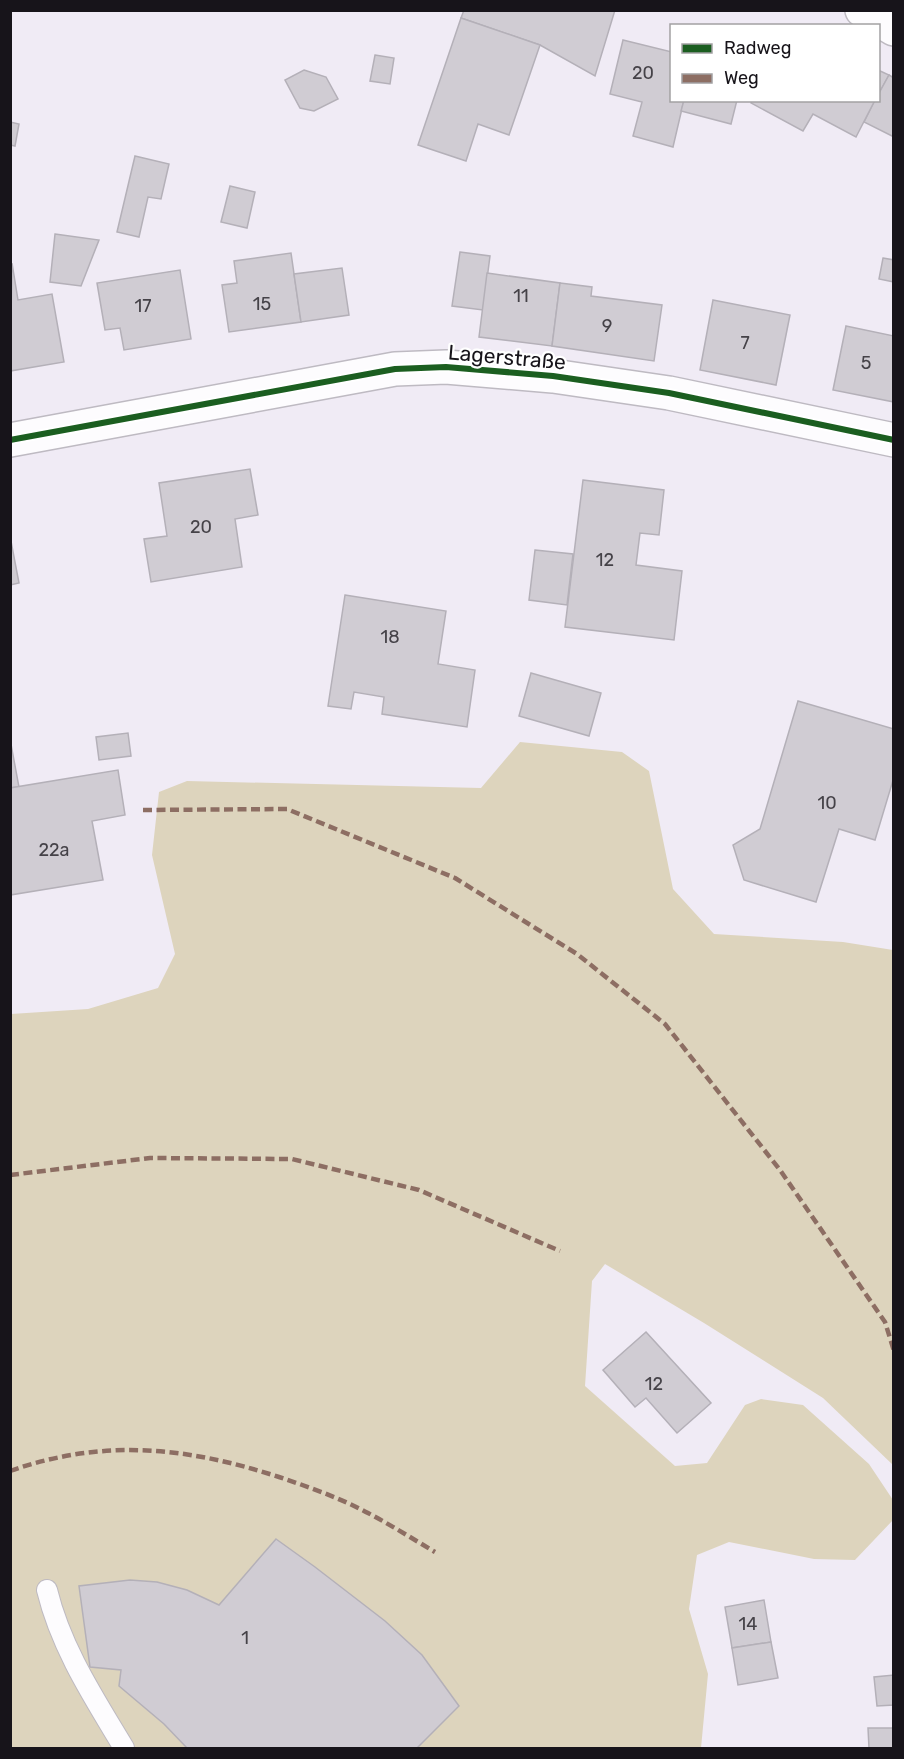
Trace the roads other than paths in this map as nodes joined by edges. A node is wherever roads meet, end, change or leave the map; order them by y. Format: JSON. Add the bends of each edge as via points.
{"nodes":[{"id":1,"x":862,"y":10,"type":"edge"},
{"id":2,"x":894,"y":28,"type":"edge"},
{"id":3,"x":10,"y":440,"type":"edge"},
{"id":4,"x":894,"y":440,"type":"edge"},
{"id":5,"x":47,"y":1590,"type":"dead end"},
{"id":6,"x":124,"y":1749,"type":"edge"}],
"edges":[{"from":1,"to":2,"type":"street"},
{"from":3,"to":4,"type":"street","name":"Lagerstraße","via":[[395,369],[446,367],[553,376],[669,393]]},
{"from":5,"to":6,"type":"lane","via":[[67,1648]]}]}
